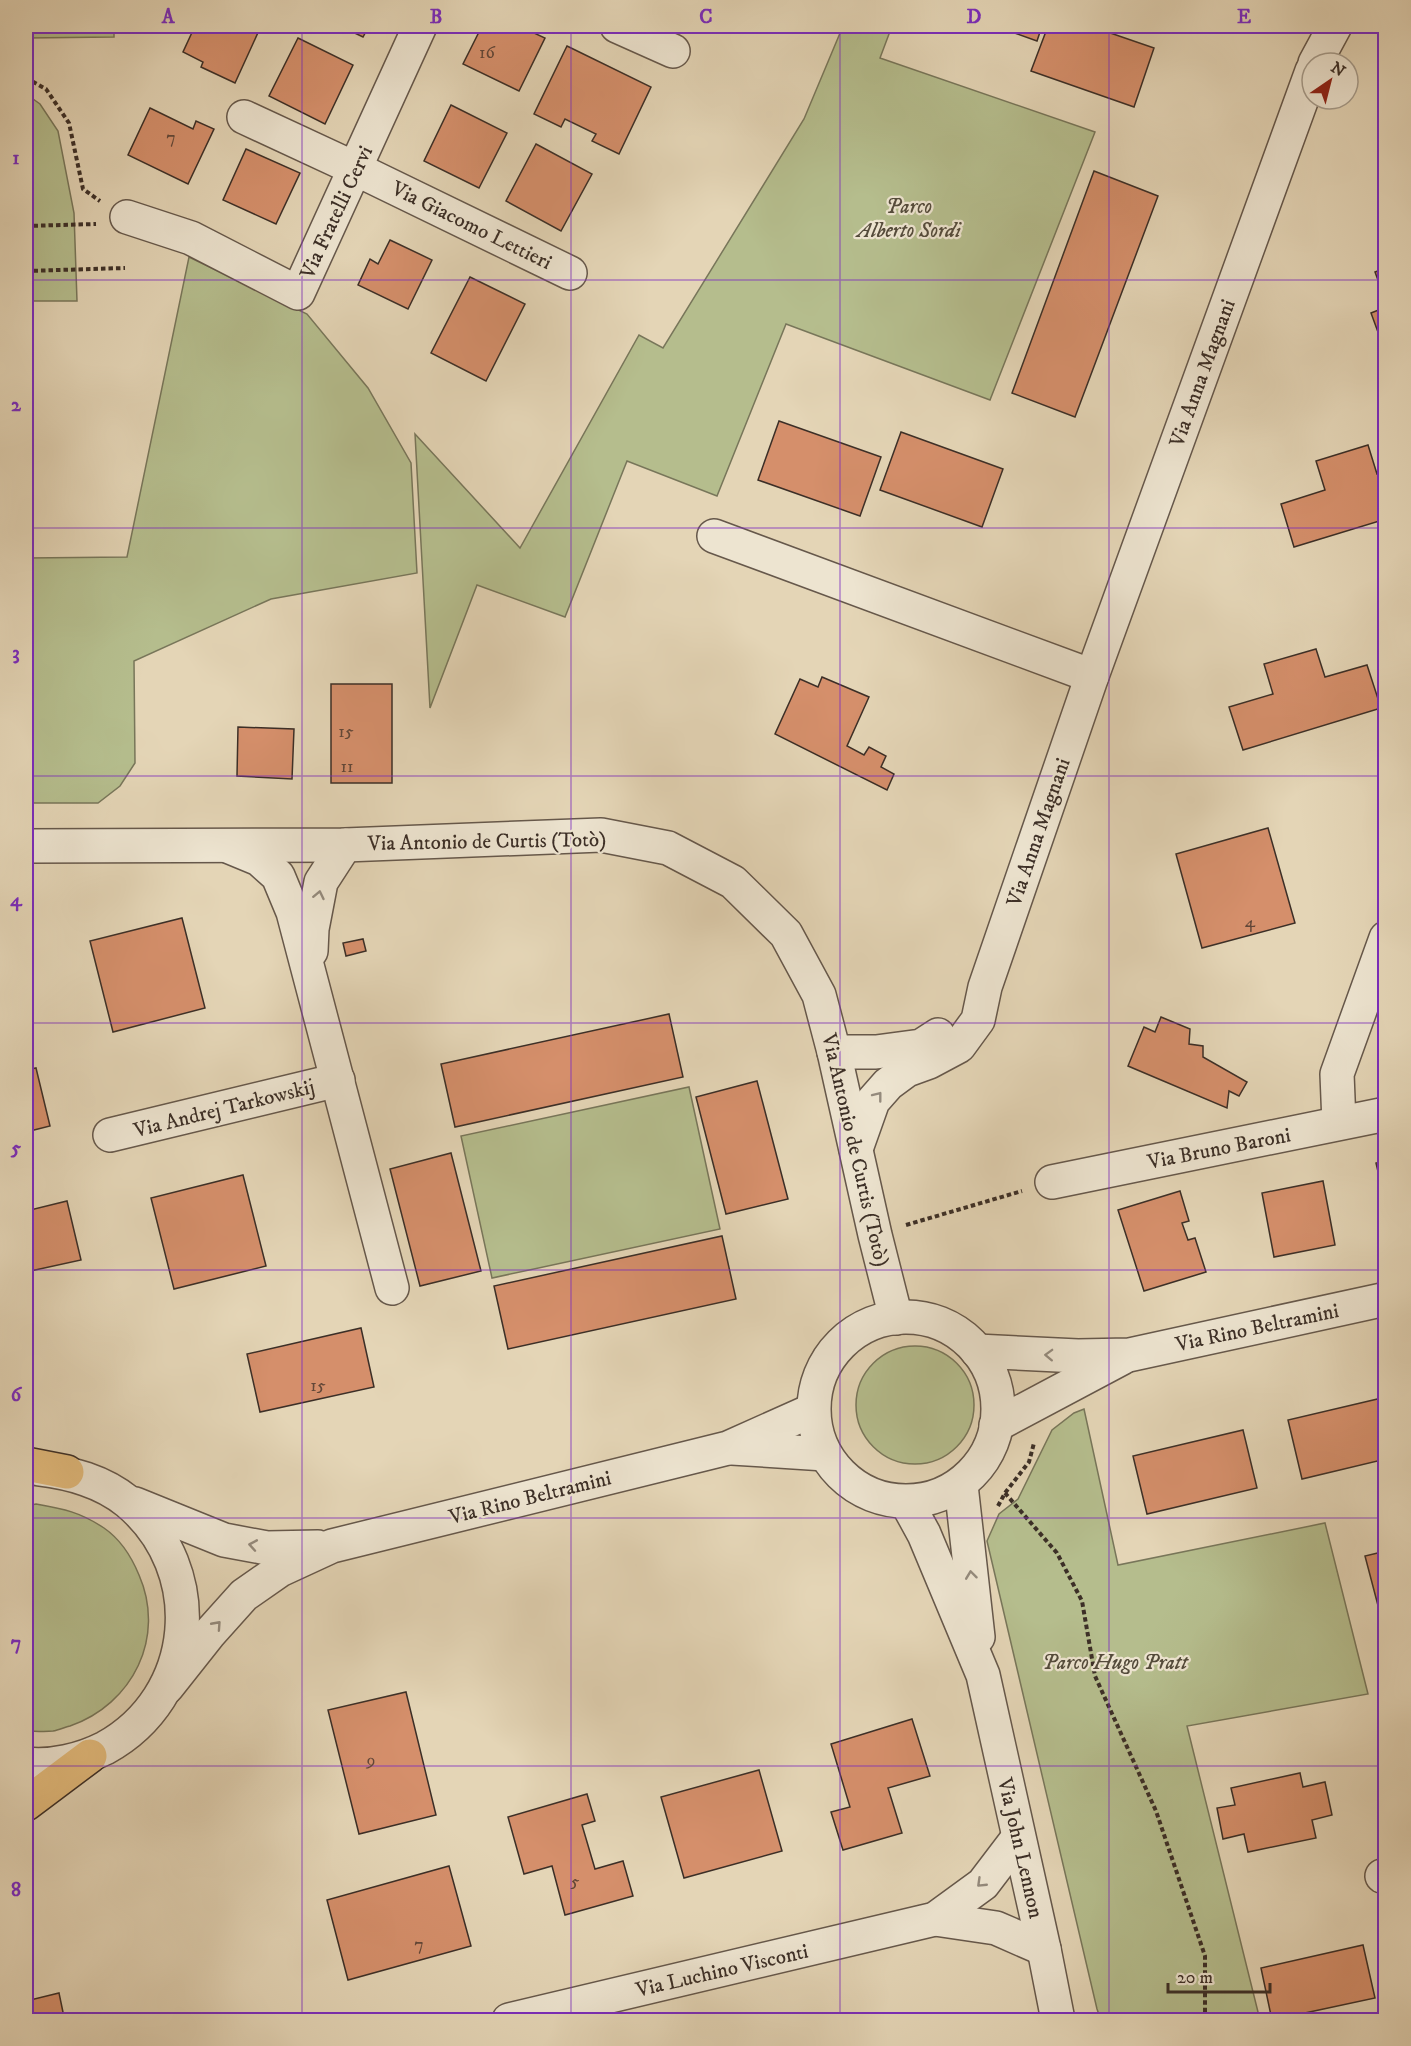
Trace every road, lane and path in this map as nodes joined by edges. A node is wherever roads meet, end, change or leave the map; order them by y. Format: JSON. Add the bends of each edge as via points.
{"nodes":[{"id":1,"x":420,"y":26,"type":"edge"},
{"id":2,"x":617,"y":26,"type":"edge"},
{"id":3,"x":1335,"y":26,"type":"edge"},
{"id":4,"x":673,"y":51,"type":"dead end"},
{"id":5,"x":1321,"y":51,"type":"edge"},
{"id":6,"x":26,"y":78,"type":"edge"},
{"id":7,"x":1300,"y":104,"type":"edge"},
{"id":8,"x":244,"y":117,"type":"dead end"},
{"id":9,"x":356,"y":169,"type":"junction"},
{"id":10,"x":115,"y":221,"type":"junction"},
{"id":11,"x":26,"y":226,"type":"edge"},
{"id":12,"x":125,"y":268,"type":"dead end"},
{"id":13,"x":26,"y":271,"type":"edge"},
{"id":14,"x":570,"y":273,"type":"dead end"},
{"id":15,"x":714,"y":536,"type":"dead end"},
{"id":16,"x":1092,"y":676,"type":"junction"},
{"id":17,"x":225,"y":845,"type":"junction"},
{"id":18,"x":312,"y":845,"type":"junction"},
{"id":19,"x":345,"y":845,"type":"junction"},
{"id":20,"x":26,"y":846,"type":"edge"},
{"id":21,"x":293,"y":912,"type":"junction"},
{"id":22,"x":1386,"y":938,"type":"edge"},
{"id":23,"x":310,"y":974,"type":"junction"},
{"id":24,"x":985,"y":987,"type":"junction"},
{"id":25,"x":834,"y":1052,"type":"junction"},
{"id":26,"x":338,"y":1080,"type":"junction"},
{"id":27,"x":1386,"y":1114,"type":"edge"},
{"id":28,"x":1339,"y":1123,"type":"junction"},
{"id":29,"x":110,"y":1135,"type":"dead end"},
{"id":30,"x":856,"y":1149,"type":"junction"},
{"id":31,"x":1052,"y":1182,"type":"joint"},
{"id":32,"x":902,"y":1227,"type":"dead end"},
{"id":33,"x":392,"y":1288,"type":"dead end"},
{"id":34,"x":1386,"y":1299,"type":"edge"},
{"id":35,"x":896,"y":1318,"type":"junction"},
{"id":36,"x":978,"y":1352,"type":"junction"},
{"id":37,"x":1129,"y":1355,"type":"junction"},
{"id":38,"x":813,"y":1410,"type":"junction"},
{"id":39,"x":996,"y":1425,"type":"junction"},
{"id":40,"x":1036,"y":1438,"type":"dead end"},
{"id":41,"x":728,"y":1448,"type":"junction"},
{"id":42,"x":825,"y":1454,"type":"junction"},
{"id":43,"x":26,"y":1464,"type":"edge"},
{"id":44,"x":26,"y":1470,"type":"edge"},
{"id":45,"x":67,"y":1472,"type":"junction"},
{"id":46,"x":961,"y":1485,"type":"junction"},
{"id":47,"x":1005,"y":1493,"type":"junction"},
{"id":48,"x":127,"y":1501,"type":"junction"},
{"id":49,"x":907,"y":1503,"type":"junction"},
{"id":50,"x":995,"y":1512,"type":"dead end"},
{"id":51,"x":332,"y":1546,"type":"junction"},
{"id":52,"x":983,"y":1675,"type":"junction"},
{"id":53,"x":167,"y":1687,"type":"junction"},
{"id":54,"x":90,"y":1756,"type":"junction"},
{"id":55,"x":26,"y":1764,"type":"edge"},
{"id":56,"x":26,"y":1804,"type":"edge"},
{"id":57,"x":1018,"y":1838,"type":"junction"},
{"id":58,"x":935,"y":1919,"type":"junction"},
{"id":59,"x":1044,"y":1949,"type":"junction"},
{"id":60,"x":509,"y":2020,"type":"edge"},
{"id":61,"x":1058,"y":2020,"type":"edge"},
{"id":62,"x":1205,"y":2020,"type":"edge"}],
"edges":[{"from":1,"to":9,"type":"street","name":"Via Fratelli Cervi"},
{"from":2,"to":4,"type":"street"},
{"from":3,"to":5,"type":"street"},
{"from":6,"to":10,"type":"path","via":[[45,89],[69,123],[83,189]]},
{"from":7,"to":16,"type":"street","name":"Via Anna Magnani"},
{"from":8,"to":9,"type":"street","name":"Via Giacomo Lettieri"},
{"from":9,"to":10,"type":"street","name":"Via Fratelli Cervi","via":[[298,293],[191,238]]},
{"from":9,"to":14,"type":"street","name":"Via Giacomo Lettieri"},
{"from":10,"to":11,"type":"path"},
{"from":12,"to":13,"type":"path"},
{"from":15,"to":16,"type":"street"},
{"from":16,"to":24,"type":"street","name":"Via Anna Magnani"},
{"from":17,"to":18,"type":"street","name":"Via Antonio de Curtis (Totò)"},
{"from":17,"to":20,"type":"street","name":"Via Antonio de Curtis (Totò)"},
{"from":17,"to":21,"type":"street","name":"Via Andrej Tarkowskij","via":[[259,859],[278,876]]},
{"from":18,"to":19,"type":"street","name":"Via Antonio de Curtis (Totò)"},
{"from":18,"to":21,"type":"street","name":"Via Andrej Tarkowskij"},
{"from":23,"to":19,"type":"street","name":"Via Andrej Tarkowskij","one_way":true,"via":[[312,929],[321,882]]},
{"from":19,"to":25,"type":"street","name":"Via Antonio de Curtis (Totò)","via":[[601,835],[668,848],[733,882],[786,934],[819,995]]},
{"from":21,"to":23,"type":"street","name":"Via Andrej Tarkowskij"},
{"from":22,"to":28,"type":"street","via":[[1337,1074]]},
{"from":23,"to":26,"type":"street","name":"Via Andrej Tarkowskij"},
{"from":24,"to":25,"type":"street","name":"Via Anna Magnani","via":[[959,1021],[921,1046]]},
{"from":30,"to":24,"type":"street","name":"Via Anna Magnani","one_way":true,"via":[[873,1101],[907,1070],[959,1046],[978,1020]]},
{"from":25,"to":30,"type":"street","name":"Via Antonio de Curtis (Totò)"},
{"from":26,"to":29,"type":"street","name":"Via Andrej Tarkowskij"},
{"from":26,"to":33,"type":"street","name":"Via Andrej Tarkowskij"},
{"from":27,"to":28,"type":"street","name":"Via Bruno Baroni"},
{"from":28,"to":31,"type":"street","name":"Via Bruno Baroni"},
{"from":30,"to":35,"type":"street","name":"Via Antonio de Curtis (Totò)"},
{"from":31,"to":32,"type":"path"},
{"from":34,"to":37,"type":"street","name":"Via Rino Beltramini"},
{"from":35,"to":36,"type":"street","via":[[936,1323],[954,1331]]},
{"from":35,"to":38,"type":"street","via":[[868,1325],[844,1340],[826,1362],[815,1389]]},
{"from":37,"to":36,"type":"street","name":"Via Rino Beltramini","one_way":true},
{"from":36,"to":39,"type":"street","via":[[994,1375],[998,1390]]},
{"from":37,"to":39,"type":"street","name":"Via Rino Beltramini"},
{"from":38,"to":41,"type":"street","name":"Via Rino Beltramini"},
{"from":38,"to":42,"type":"street"},
{"from":39,"to":46,"type":"street","via":[[982,1463]]},
{"from":40,"to":47,"type":"path","via":[[1029,1462]]},
{"from":41,"to":42,"type":"street","name":"Via Rino Beltramini"},
{"from":41,"to":51,"type":"street","name":"Via Rino Beltramini"},
{"from":42,"to":49,"type":"street","via":[[854,1487],[879,1499]]},
{"from":43,"to":45,"type":"main road"},
{"from":44,"to":45,"type":"street"},
{"from":45,"to":48,"type":"street","via":[[99,1484]]},
{"from":46,"to":49,"type":"street"},
{"from":52,"to":46,"type":"street","name":"Via John Lennon","one_way":true},
{"from":47,"to":50,"type":"path"},
{"from":47,"to":62,"type":"path","via":[[1057,1553],[1082,1601],[1095,1676],[1156,1811],[1205,1956]]},
{"from":51,"to":48,"type":"street","name":"Via Rino Beltramini","one_way":true,"via":[[267,1548],[224,1540]]},
{"from":48,"to":53,"type":"street","via":[[151,1525],[169,1553],[180,1585],[183,1620],[179,1654]]},
{"from":49,"to":52,"type":"street","name":"Via John Lennon","via":[[924,1534]]},
{"from":53,"to":51,"type":"street","name":"Via Rino Beltramini","one_way":true,"via":[[244,1595],[280,1570]]},
{"from":52,"to":57,"type":"street","name":"Via John Lennon"},
{"from":53,"to":54,"type":"street","via":[[147,1716],[121,1739]]},
{"from":54,"to":55,"type":"street","via":[[41,1766]]},
{"from":54,"to":56,"type":"main road"},
{"from":57,"to":58,"type":"street","name":"Via Luchino Visconti","one_way":true,"via":[[983,1884]]},
{"from":57,"to":59,"type":"street","name":"Via John Lennon"},
{"from":58,"to":59,"type":"street","name":"Via Luchino Visconti","via":[[996,1928]]},
{"from":58,"to":60,"type":"street","name":"Via Luchino Visconti"},
{"from":59,"to":61,"type":"street","name":"Via John Lennon"}]}
